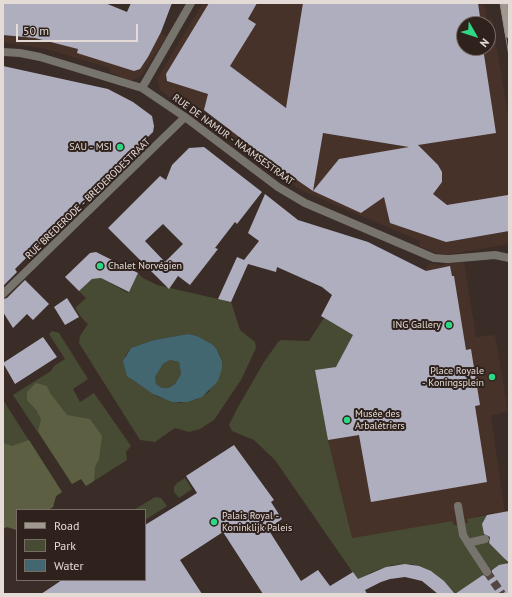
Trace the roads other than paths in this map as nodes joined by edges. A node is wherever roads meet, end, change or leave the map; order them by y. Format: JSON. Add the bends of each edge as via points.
{"nodes":[{"id":1,"x":191,"y":3,"type":"edge"},
{"id":2,"x":504,"y":3,"type":"edge"},
{"id":3,"x":509,"y":34,"type":"edge"},
{"id":4,"x":3,"y":52,"type":"edge"},
{"id":5,"x":142,"y":88,"type":"junction"},
{"id":6,"x":185,"y":117,"type":"junction"},
{"id":7,"x":509,"y":258,"type":"edge"},
{"id":8,"x":3,"y":294,"type":"edge"},
{"id":9,"x":458,"y":506,"type":"dead end"},
{"id":10,"x":485,"y":539,"type":"dead end"},
{"id":11,"x":468,"y":543,"type":"junction"},
{"id":12,"x":488,"y":572,"type":"tunnel mouth"}],
"edges":[{"from":1,"to":5,"type":"street"},
{"from":2,"to":3,"type":"street"},
{"from":4,"to":5,"type":"street","name":"RUE DE NAMUR - NAAMSESTRAAT","via":[[40,57]]},
{"from":5,"to":6,"type":"street","name":"RUE DE NAMUR - NAAMSESTRAAT"},
{"from":6,"to":7,"type":"street","name":"RUE DE NAMUR - NAAMSESTRAAT","via":[[278,187],[305,203],[434,258],[495,255]]},
{"from":6,"to":8,"type":"street","name":"RUE BREDERODE - BREDERODESTRAAT"},
{"from":9,"to":11,"type":"street","via":[[463,535]]},
{"from":10,"to":11,"type":"street"},
{"from":11,"to":12,"type":"street"}]}
